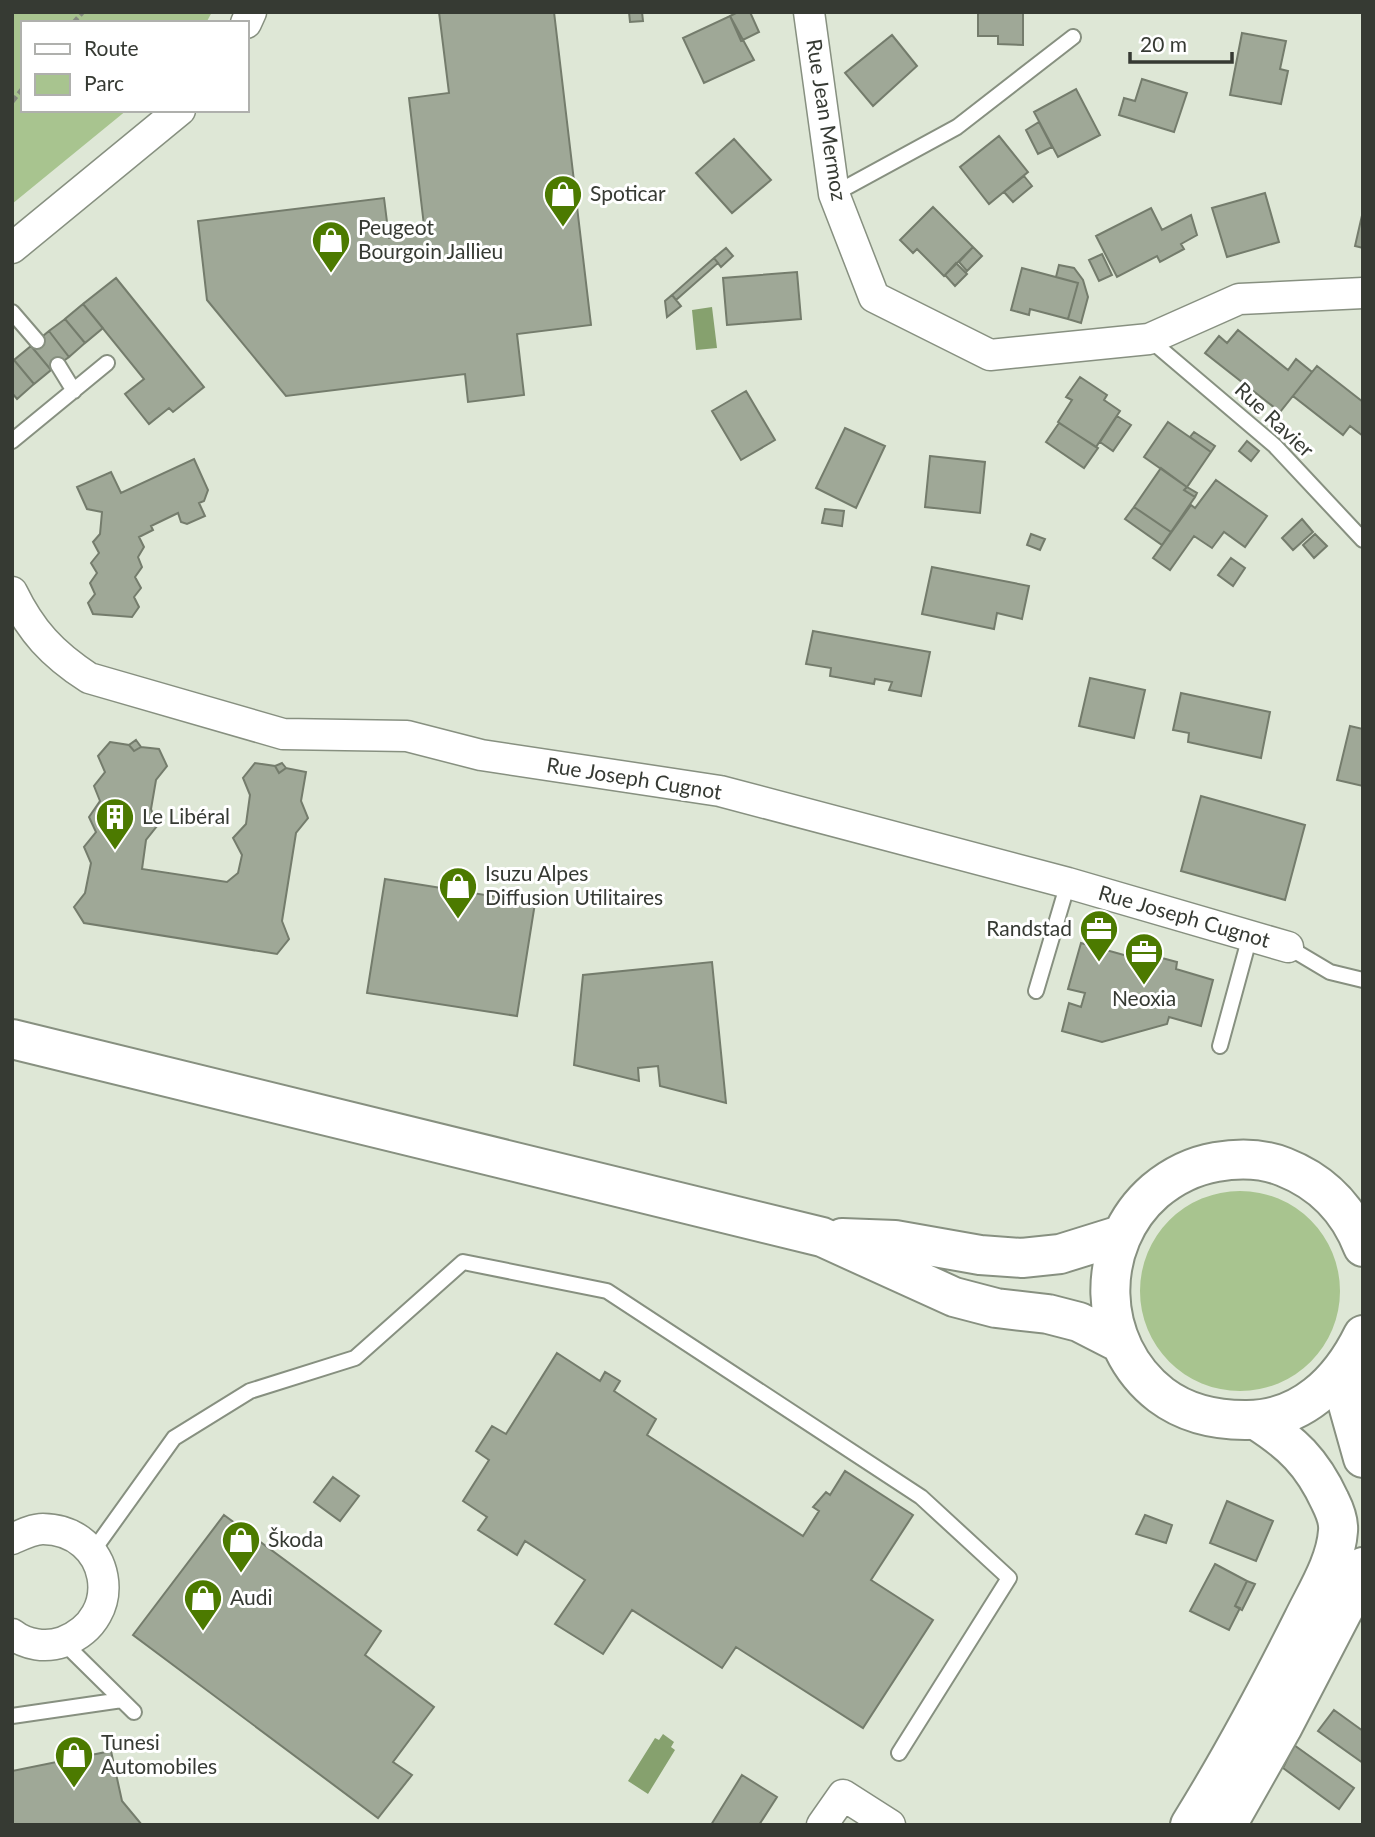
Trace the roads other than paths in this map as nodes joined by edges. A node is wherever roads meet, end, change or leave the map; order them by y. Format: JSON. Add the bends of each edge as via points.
{"nodes":[{"id":1,"x":809,"y":12,"type":"edge"},
{"id":2,"x":1073,"y":37,"type":"dead end"},
{"id":3,"x":178,"y":112,"type":"edge"},
{"id":4,"x":834,"y":194,"type":"junction"},
{"id":5,"x":12,"y":248,"type":"edge"},
{"id":6,"x":1363,"y":293,"type":"edge"},
{"id":7,"x":12,"y":312,"type":"edge"},
{"id":8,"x":1149,"y":339,"type":"junction"},
{"id":9,"x":37,"y":341,"type":"dead end"},
{"id":10,"x":107,"y":363,"type":"dead end"},
{"id":11,"x":58,"y":365,"type":"dead end"},
{"id":12,"x":74,"y":391,"type":"junction"},
{"id":13,"x":12,"y":441,"type":"edge"},
{"id":14,"x":1363,"y":540,"type":"edge"},
{"id":15,"x":12,"y":592,"type":"edge"},
{"id":16,"x":20,"y":624,"type":"edge"},
{"id":17,"x":1068,"y":883,"type":"junction"},
{"id":18,"x":1250,"y":936,"type":"junction"},
{"id":19,"x":1288,"y":947,"type":"joint"},
{"id":20,"x":1363,"y":980,"type":"edge"},
{"id":21,"x":1036,"y":991,"type":"dead end"},
{"id":22,"x":12,"y":1039,"type":"edge"},
{"id":23,"x":1220,"y":1046,"type":"dead end"},
{"id":24,"x":1348,"y":1201,"type":"edge"},
{"id":25,"x":1121,"y":1235,"type":"junction"},
{"id":26,"x":822,"y":1237,"type":"junction"},
{"id":27,"x":1363,"y":1247,"type":"edge"},
{"id":28,"x":1363,"y":1335,"type":"edge"},
{"id":29,"x":1120,"y":1343,"type":"junction"},
{"id":30,"x":1342,"y":1372,"type":"junction"},
{"id":31,"x":1256,"y":1420,"type":"junction"},
{"id":32,"x":1361,"y":1450,"type":"edge"},
{"id":33,"x":12,"y":1539,"type":"edge"},
{"id":34,"x":93,"y":1551,"type":"junction"},
{"id":35,"x":1363,"y":1567,"type":"edge"},
{"id":36,"x":12,"y":1634,"type":"edge"},
{"id":37,"x":63,"y":1642,"type":"junction"},
{"id":38,"x":122,"y":1700,"type":"junction"},
{"id":39,"x":134,"y":1712,"type":"dead end"},
{"id":40,"x":12,"y":1716,"type":"edge"},
{"id":41,"x":899,"y":1753,"type":"dead end"},
{"id":42,"x":822,"y":1825,"type":"edge"},
{"id":43,"x":890,"y":1825,"type":"edge"},
{"id":44,"x":1190,"y":1825,"type":"edge"},
{"id":45,"x":1227,"y":1825,"type":"edge"}],
"edges":[{"from":1,"to":4,"type":"street","name":"Rue Jean Mermoz"},
{"from":2,"to":4,"type":"lane","via":[[957,127]]},
{"from":3,"to":5,"type":"street"},
{"from":4,"to":8,"type":"street","name":"Rue Jean Mermoz","via":[[874,297],[990,355]]},
{"from":6,"to":8,"type":"street","name":"Rue Jean Mermoz","via":[[1239,299]]},
{"from":7,"to":9,"type":"lane"},
{"from":8,"to":14,"type":"lane","name":"Rue Ravier","via":[[1275,446]]},
{"from":10,"to":12,"type":"lane"},
{"from":11,"to":12,"type":"lane"},
{"from":12,"to":13,"type":"lane"},
{"from":15,"to":16,"type":"street","name":"Rue Joseph Cugnot"},
{"from":16,"to":17,"type":"street","name":"Rue Joseph Cugnot","via":[[89,678],[283,734],[407,736],[481,755],[720,790]]},
{"from":17,"to":18,"type":"street","name":"Rue Joseph Cugnot"},
{"from":17,"to":21,"type":"lane"},
{"from":18,"to":19,"type":"street","name":"Rue Joseph Cugnot"},
{"from":18,"to":23,"type":"lane"},
{"from":19,"to":20,"type":"lane","via":[[1330,972]]},
{"from":22,"to":26,"type":"main road"},
{"from":24,"to":25,"type":"main road","via":[[1272,1162],[1236,1158],[1200,1164],[1168,1180],[1140,1204]]},
{"from":24,"to":27,"type":"main road"},
{"from":25,"to":26,"type":"main road","via":[[1060,1254],[1022,1258],[895,1240]]},
{"from":25,"to":29,"type":"main road","via":[[1110,1270],[1110,1307]]},
{"from":26,"to":29,"type":"main road","via":[[954,1297],[1079,1322]]},
{"from":28,"to":30,"type":"main road"},
{"from":29,"to":31,"type":"main road","via":[[1137,1371],[1180,1406],[1222,1420]]},
{"from":30,"to":31,"type":"main road","via":[[1318,1396],[1288,1412]]},
{"from":30,"to":32,"type":"main road"},
{"from":31,"to":44,"type":"main road","via":[[1301,1455],[1318,1476],[1339,1530],[1327,1568],[1292,1641]]},
{"from":33,"to":34,"type":"street","via":[[50,1530],[69,1533]]},
{"from":34,"to":37,"type":"street","via":[[104,1580],[100,1611],[80,1635]]},
{"from":34,"to":41,"type":"lane","via":[[174,1438],[250,1391],[355,1358],[463,1262],[607,1291],[920,1497],[1009,1578]]},
{"from":35,"to":45,"type":"main road"},
{"from":36,"to":37,"type":"street","via":[[20,1641],[51,1646]]},
{"from":37,"to":38,"type":"lane"},
{"from":38,"to":39,"type":"lane"},
{"from":38,"to":40,"type":"lane"},
{"from":42,"to":43,"type":"street","via":[[843,1795]]}]}
